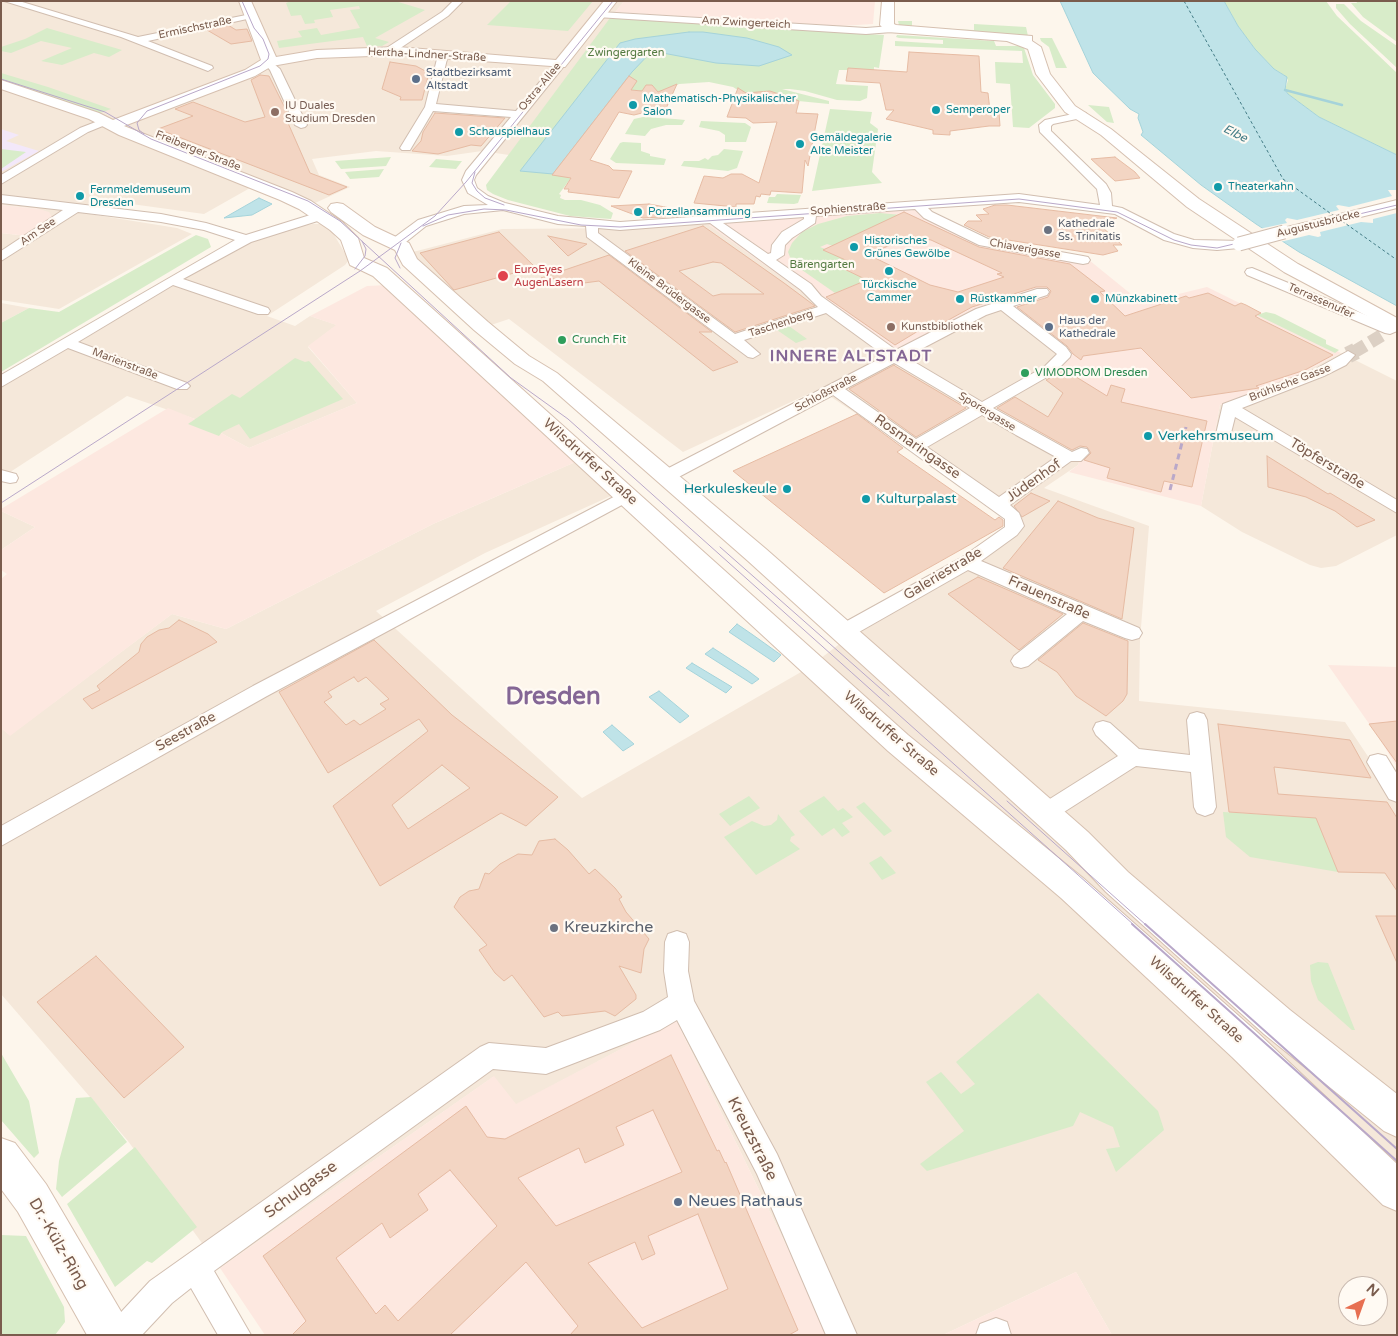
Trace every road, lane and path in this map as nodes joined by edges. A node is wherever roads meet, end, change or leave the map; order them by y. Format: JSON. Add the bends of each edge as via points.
{"nodes":[{"id":1,"x":8,"y":1,"type":"edge"},
{"id":2,"x":245,"y":1,"type":"edge"},
{"id":3,"x":611,"y":1,"type":"edge"},
{"id":4,"x":888,"y":1,"type":"edge"},
{"id":5,"x":446,"y":3,"type":"dead end"},
{"id":6,"x":458,"y":3,"type":"edge"},
{"id":7,"x":600,"y":15,"type":"junction"},
{"id":8,"x":251,"y":17,"type":"junction"},
{"id":9,"x":892,"y":29,"type":"junction"},
{"id":10,"x":138,"y":40,"type":"junction"},
{"id":11,"x":389,"y":51,"type":"junction"},
{"id":12,"x":443,"y":55,"type":"junction"},
{"id":13,"x":267,"y":63,"type":"junction"},
{"id":14,"x":560,"y":64,"type":"junction"},
{"id":15,"x":208,"y":68,"type":"dead end"},
{"id":16,"x":1,"y":72,"type":"edge"},
{"id":17,"x":1,"y":84,"type":"edge"},
{"id":18,"x":101,"y":103,"type":"dead end"},
{"id":19,"x":430,"y":107,"type":"junction"},
{"id":20,"x":126,"y":113,"type":"junction"},
{"id":21,"x":518,"y":114,"type":"junction"},
{"id":22,"x":109,"y":123,"type":"junction"},
{"id":23,"x":1094,"y":123,"type":"junction"},
{"id":24,"x":301,"y":125,"type":"dead end"},
{"id":25,"x":406,"y":148,"type":"dead end"},
{"id":26,"x":470,"y":174,"type":"joint"},
{"id":27,"x":1,"y":180,"type":"edge"},
{"id":28,"x":1,"y":199,"type":"edge"},
{"id":29,"x":917,"y":204,"type":"junction"},
{"id":30,"x":1397,"y":204,"type":"edge"},
{"id":31,"x":75,"y":208,"type":"junction"},
{"id":32,"x":1106,"y":208,"type":"junction"},
{"id":33,"x":517,"y":210,"type":"junction"},
{"id":34,"x":808,"y":212,"type":"junction"},
{"id":35,"x":331,"y":213,"type":"junction"},
{"id":36,"x":715,"y":219,"type":"junction"},
{"id":37,"x":592,"y":225,"type":"junction"},
{"id":38,"x":246,"y":239,"type":"junction"},
{"id":39,"x":396,"y":244,"type":"junction"},
{"id":40,"x":1239,"y":244,"type":"joint"},
{"id":41,"x":1,"y":257,"type":"edge"},
{"id":42,"x":767,"y":259,"type":"junction"},
{"id":43,"x":1083,"y":260,"type":"dead end"},
{"id":44,"x":1252,"y":272,"type":"dead end"},
{"id":45,"x":172,"y":280,"type":"junction"},
{"id":46,"x":1042,"y":292,"type":"dead end"},
{"id":47,"x":1002,"y":304,"type":"junction"},
{"id":48,"x":828,"y":308,"type":"junction"},
{"id":49,"x":264,"y":311,"type":"dead end"},
{"id":50,"x":1392,"y":329,"type":"edge"},
{"id":51,"x":733,"y":339,"type":"junction"},
{"id":52,"x":67,"y":343,"type":"junction"},
{"id":53,"x":753,"y":354,"type":"dead end"},
{"id":54,"x":1348,"y":355,"type":"tunnel mouth"},
{"id":55,"x":895,"y":356,"type":"junction"},
{"id":56,"x":1,"y":382,"type":"edge"},
{"id":57,"x":182,"y":386,"type":"dead end"},
{"id":58,"x":834,"y":390,"type":"junction"},
{"id":59,"x":1230,"y":407,"type":"junction"},
{"id":60,"x":982,"y":409,"type":"junction"},
{"id":61,"x":1224,"y":434,"type":"dead end"},
{"id":62,"x":916,"y":446,"type":"junction"},
{"id":63,"x":1074,"y":455,"type":"joint"},
{"id":64,"x":666,"y":476,"type":"junction"},
{"id":65,"x":627,"y":495,"type":"junction"},
{"id":66,"x":1000,"y":505,"type":"junction"},
{"id":67,"x":1397,"y":508,"type":"edge"},
{"id":68,"x":967,"y":562,"type":"junction"},
{"id":69,"x":1081,"y":613,"type":"junction"},
{"id":70,"x":845,"y":631,"type":"junction"},
{"id":71,"x":1132,"y":633,"type":"dead end"},
{"id":72,"x":1021,"y":660,"type":"dead end"},
{"id":73,"x":1197,"y":720,"type":"dead end"},
{"id":74,"x":1103,"y":729,"type":"dead end"},
{"id":75,"x":1133,"y":757,"type":"junction"},
{"id":76,"x":1378,"y":762,"type":"dead end"},
{"id":77,"x":1201,"y":765,"type":"junction"},
{"id":78,"x":1397,"y":793,"type":"edge"},
{"id":79,"x":1205,"y":807,"type":"dead end"},
{"id":80,"x":1045,"y":813,"type":"junction"},
{"id":81,"x":1,"y":837,"type":"edge"},
{"id":82,"x":677,"y":942,"type":"dead end"},
{"id":83,"x":682,"y":1004,"type":"junction"},
{"id":84,"x":1397,"y":1118,"type":"edge"},
{"id":85,"x":1,"y":1157,"type":"edge"},
{"id":86,"x":1397,"y":1191,"type":"edge"},
{"id":87,"x":195,"y":1267,"type":"junction"},
{"id":88,"x":111,"y":1335,"type":"edge"},
{"id":89,"x":121,"y":1335,"type":"edge"},
{"id":90,"x":236,"y":1335,"type":"edge"},
{"id":91,"x":842,"y":1335,"type":"edge"}],
"edges":[{"from":1,"to":10,"type":"street","name":"Ermischstraße"},
{"from":2,"to":8,"type":"street"},
{"from":3,"to":7,"type":"street","name":"Ostra-Allee"},
{"from":4,"to":9,"type":"street","via":[[887,25]]},
{"from":5,"to":6,"type":"street"},
{"from":6,"to":11,"type":"street"},
{"from":7,"to":9,"type":"street","name":"Am Zwingerteich","via":[[866,31]]},
{"from":7,"to":14,"type":"street","name":"Ostra-Allee"},
{"from":8,"to":10,"type":"street","name":"Ermischstraße"},
{"from":8,"to":13,"type":"street","via":[[269,57]]},
{"from":9,"to":23,"type":"street","via":[[1009,38],[1024,42],[1034,47],[1043,74],[1070,109]]},
{"from":10,"to":15,"type":"street","name":"Ermischstraße"},
{"from":11,"to":12,"type":"street","name":"Hertha-Lindner-Straße"},
{"from":11,"to":13,"type":"street","name":"Hertha-Lindner-Straße","via":[[333,52]]},
{"from":12,"to":14,"type":"street","name":"Hertha-Lindner-Straße"},
{"from":12,"to":19,"type":"street"},
{"from":13,"to":20,"type":"street","name":"Hertha-Lindner-Straße","via":[[250,73]]},
{"from":13,"to":24,"type":"street","via":[[275,70]]},
{"from":14,"to":21,"type":"street","name":"Ostra-Allee"},
{"from":16,"to":18,"type":"street"},
{"from":17,"to":22,"type":"street","name":"Freiberger Straße"},
{"from":19,"to":21,"type":"street"},
{"from":19,"to":25,"type":"street"},
{"from":20,"to":22,"type":"street","name":"Hertha-Lindner-Straße"},
{"from":20,"to":35,"type":"street","name":"Freiberger Straße","via":[[154,134],[317,197]]},
{"from":21,"to":26,"type":"street","name":"Ostra-Allee"},
{"from":22,"to":27,"type":"street","name":"Hertha-Lindner-Straße","via":[[63,144]]},
{"from":22,"to":35,"type":"street","name":"Freiberger Straße","via":[[124,132]]},
{"from":23,"to":32,"type":"street","via":[[1046,132],[1094,178],[1105,194]]},
{"from":23,"to":50,"type":"street","via":[[1181,194],[1250,242]]},
{"from":26,"to":33,"type":"street","name":"Sophienstraße","via":[[468,180],[475,194]]},
{"from":28,"to":31,"type":"street"},
{"from":29,"to":32,"type":"street","name":"Sophienstraße","via":[[1019,198]]},
{"from":29,"to":34,"type":"street","name":"Sophienstraße"},
{"from":29,"to":43,"type":"street","name":"Chiaverigasse","via":[[928,215],[984,242]]},
{"from":30,"to":40,"type":"street","name":"Augustusbrücke","bridge":true},
{"from":31,"to":38,"type":"street","via":[[171,220]]},
{"from":31,"to":41,"type":"street","name":"Am See"},
{"from":32,"to":40,"type":"street","name":"Sophienstraße","via":[[1129,215],[1187,243],[1208,246]]},
{"from":33,"to":37,"type":"street","name":"Sophienstraße"},
{"from":33,"to":39,"type":"street","via":[[480,208],[448,213],[422,223]]},
{"from":34,"to":36,"type":"street","name":"Sophienstraße"},
{"from":34,"to":42,"type":"street","via":[[810,220],[787,235],[779,245],[777,255]]},
{"from":35,"to":38,"type":"street"},
{"from":35,"to":39,"type":"street"},
{"from":35,"to":65,"type":"street","name":"Wilsdruffer Straße","via":[[349,238],[356,260],[385,276]]},
{"from":36,"to":37,"type":"street","name":"Sophienstraße"},
{"from":36,"to":42,"type":"street","name":"Taschenberg","via":[[717,224]]},
{"from":37,"to":51,"type":"street","name":"Kleine Brüdergasse","via":[[592,234]]},
{"from":38,"to":45,"type":"street"},
{"from":39,"to":64,"type":"street","via":[[405,249],[409,261],[522,360],[550,377]]},
{"from":42,"to":48,"type":"street","name":"Taschenberg","via":[[806,287]]},
{"from":44,"to":50,"type":"street","name":"Terrassenufer"},
{"from":45,"to":49,"type":"street"},
{"from":45,"to":52,"type":"street"},
{"from":46,"to":47,"type":"street","name":"Schloßstraße"},
{"from":47,"to":55,"type":"street","name":"Schloßstraße"},
{"from":47,"to":60,"type":"street","via":[[1064,354],[1050,370]]},
{"from":48,"to":51,"type":"street","name":"Taschenberg"},
{"from":48,"to":55,"type":"street","name":"Taschenberg"},
{"from":51,"to":53,"type":"street","name":"Kleine Brüdergasse"},
{"from":52,"to":56,"type":"street"},
{"from":52,"to":57,"type":"street","name":"Marienstraße"},
{"from":54,"to":59,"type":"street","name":"Brühlsche Gasse","via":[[1318,373]]},
{"from":55,"to":58,"type":"street","name":"Schloßstraße"},
{"from":55,"to":60,"type":"street","name":"Sporergasse"},
{"from":58,"to":62,"type":"street","name":"Rosmaringasse"},
{"from":58,"to":64,"type":"street","name":"Schloßstraße"},
{"from":59,"to":61,"type":"street"},
{"from":59,"to":67,"type":"street","name":"Töpferstraße"},
{"from":60,"to":62,"type":"street"},
{"from":60,"to":63,"type":"street","name":"Sporergasse"},
{"from":62,"to":66,"type":"street","name":"Rosmaringasse"},
{"from":63,"to":66,"type":"street","name":"Jüdenhof"},
{"from":64,"to":70,"type":"street"},
{"from":65,"to":81,"type":"street","name":"Seestraße","via":[[251,695]]},
{"from":65,"to":86,"type":"street","name":"Wilsdruffer Straße","via":[[898,743],[1080,894],[1245,1045]]},
{"from":66,"to":68,"type":"street","name":"Galeriestraße","via":[[1013,518],[1015,526]]},
{"from":68,"to":69,"type":"street","name":"Frauenstraße"},
{"from":68,"to":70,"type":"street","name":"Galeriestraße"},
{"from":69,"to":71,"type":"street","name":"Frauenstraße"},
{"from":69,"to":72,"type":"street"},
{"from":70,"to":80,"type":"street"},
{"from":73,"to":77,"type":"street"},
{"from":74,"to":75,"type":"street"},
{"from":75,"to":77,"type":"street"},
{"from":75,"to":80,"type":"street"},
{"from":76,"to":78,"type":"street"},
{"from":77,"to":79,"type":"street"},
{"from":80,"to":84,"type":"street","via":[[1117,882],[1277,1022]]},
{"from":82,"to":83,"type":"street","name":"Kreuzstraße","via":[[676,971]]},
{"from":83,"to":87,"type":"street","name":"Schulgasse","via":[[651,1021],[546,1061],[489,1056]]},
{"from":83,"to":91,"type":"street","name":"Kreuzstraße","via":[[767,1164]]},
{"from":85,"to":88,"type":"street","name":"Dr.-Külz-Ring","via":[[32,1198]]},
{"from":87,"to":89,"type":"street","name":"Schulgasse","via":[[161,1292]]},
{"from":87,"to":90,"type":"street"}]}
